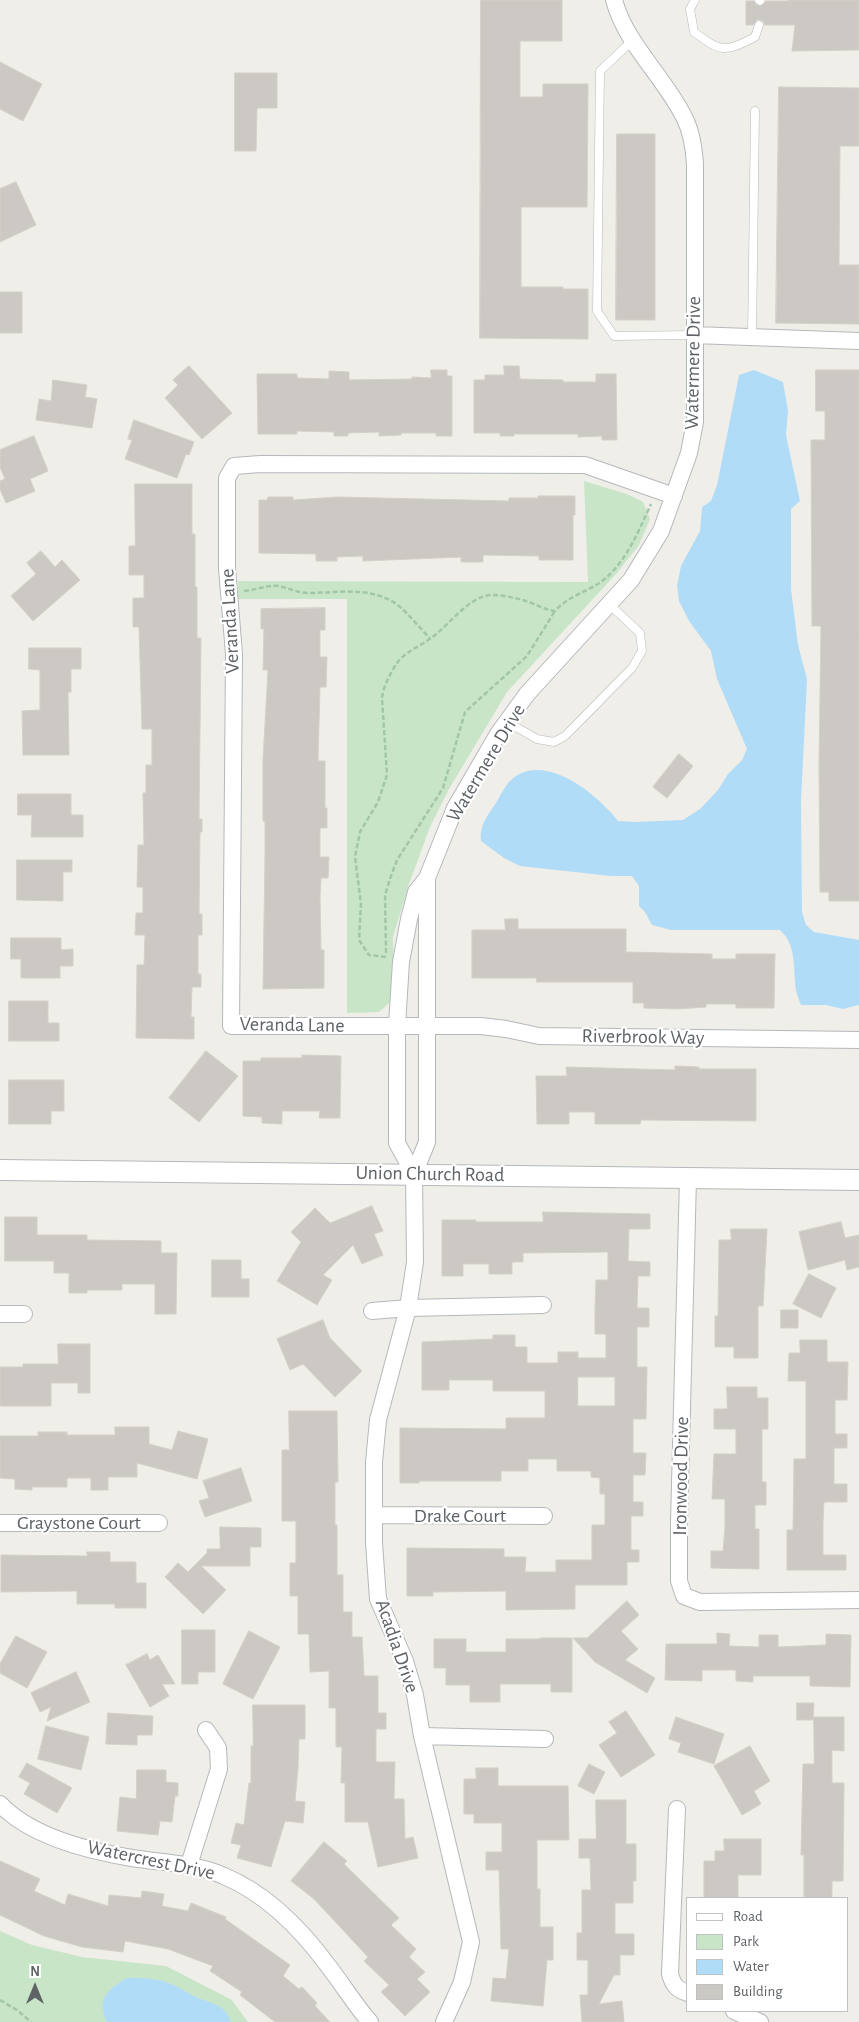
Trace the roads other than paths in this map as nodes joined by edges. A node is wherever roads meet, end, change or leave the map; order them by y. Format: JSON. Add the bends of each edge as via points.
{"nodes":[{"id":1,"x":614,"y":0,"type":"edge"},
{"id":2,"x":695,"y":0,"type":"edge"},
{"id":3,"x":759,"y":24,"type":"dead end"},
{"id":4,"x":633,"y":40,"type":"junction"},
{"id":5,"x":755,"y":111,"type":"dead end"},
{"id":6,"x":694,"y":336,"type":"junction"},
{"id":7,"x":752,"y":338,"type":"junction"},
{"id":8,"x":859,"y":341,"type":"edge"},
{"id":9,"x":674,"y":496,"type":"junction"},
{"id":10,"x":609,"y":604,"type":"junction"},
{"id":11,"x":507,"y":722,"type":"junction"},
{"id":12,"x":427,"y":878,"type":"junction"},
{"id":13,"x":397,"y":1025,"type":"junction"},
{"id":14,"x":428,"y":1026,"type":"junction"},
{"id":15,"x":859,"y":1040,"type":"edge"},
{"id":16,"x":0,"y":1170,"type":"edge"},
{"id":17,"x":414,"y":1174,"type":"junction"},
{"id":18,"x":688,"y":1178,"type":"junction"},
{"id":19,"x":859,"y":1180,"type":"edge"},
{"id":20,"x":543,"y":1305,"type":"dead end"},
{"id":21,"x":408,"y":1308,"type":"junction"},
{"id":22,"x":372,"y":1311,"type":"dead end"},
{"id":23,"x":0,"y":1314,"type":"edge"},
{"id":24,"x":24,"y":1314,"type":"dead end"},
{"id":25,"x":375,"y":1515,"type":"junction"},
{"id":26,"x":544,"y":1516,"type":"dead end"},
{"id":27,"x":0,"y":1523,"type":"edge"},
{"id":28,"x":159,"y":1523,"type":"dead end"},
{"id":29,"x":859,"y":1600,"type":"edge"},
{"id":30,"x":206,"y":1730,"type":"dead end"},
{"id":31,"x":422,"y":1736,"type":"junction"},
{"id":32,"x":545,"y":1738,"type":"dead end"},
{"id":33,"x":0,"y":1804,"type":"edge"},
{"id":34,"x":676,"y":1809,"type":"dead end"},
{"id":35,"x":189,"y":1865,"type":"junction"},
{"id":36,"x":686,"y":1992,"type":"edge"},
{"id":37,"x":736,"y":2012,"type":"edge"},
{"id":38,"x":370,"y":2022,"type":"edge"},
{"id":39,"x":444,"y":2022,"type":"edge"},
{"id":40,"x":760,"y":2022,"type":"edge"}],
"edges":[{"from":1,"to":4,"type":"street","name":"Watermere Drive","via":[[618,16]]},
{"from":2,"to":3,"type":"lane","via":[[690,9],[694,32],[714,47],[733,48],[755,37]]},
{"from":4,"to":6,"type":"street","name":"Watermere Drive","via":[[669,91],[685,120],[693,144]]},
{"from":4,"to":6,"type":"lane","via":[[600,71],[597,311],[614,336]]},
{"from":5,"to":7,"type":"lane"},
{"from":6,"to":7,"type":"street"},
{"from":6,"to":9,"type":"street","name":"Watermere Drive","via":[[695,422],[689,453]]},
{"from":7,"to":8,"type":"street"},
{"from":9,"to":10,"type":"street","name":"Watermere Drive","via":[[661,531],[631,580]]},
{"from":9,"to":13,"type":"street","name":"Veranda Lane","via":[[585,465],[260,464],[234,466],[227,478],[228,589],[234,654],[231,1026]]},
{"from":10,"to":11,"type":"street","name":"Watermere Drive","via":[[527,694]]},
{"from":10,"to":11,"type":"lane","via":[[640,633],[642,651],[632,668],[565,736],[554,742],[538,738]]},
{"from":11,"to":12,"type":"street","name":"Watermere Drive","via":[[455,808]]},
{"from":12,"to":13,"type":"street","name":"Watermere Drive","via":[[416,892],[409,919],[401,962]]},
{"from":12,"to":14,"type":"street","name":"Watermere Drive"},
{"from":13,"to":14,"type":"street","name":"Veranda Lane"},
{"from":13,"to":17,"type":"street","name":"Watermere Drive","via":[[397,1143]]},
{"from":14,"to":15,"type":"street","name":"Riverbrook Way","via":[[506,1028],[538,1036]]},
{"from":14,"to":17,"type":"street","name":"Watermere Drive","via":[[427,1142]]},
{"from":16,"to":17,"type":"street","name":"Union Church Road"},
{"from":17,"to":18,"type":"street","name":"Union Church Road"},
{"from":17,"to":21,"type":"street","name":"Acadia Drive","via":[[415,1262]]},
{"from":18,"to":19,"type":"street","name":"Union Church Road"},
{"from":18,"to":29,"type":"street","name":"Ironwood Drive","via":[[679,1523],[679,1581],[684,1596],[700,1602]]},
{"from":20,"to":21,"type":"street"},
{"from":21,"to":22,"type":"street"},
{"from":21,"to":25,"type":"street","name":"Acadia Drive","via":[[378,1420],[374,1462]]},
{"from":23,"to":24,"type":"street"},
{"from":25,"to":26,"type":"street","name":"Drake Court"},
{"from":25,"to":31,"type":"street","name":"Acadia Drive","via":[[378,1599],[405,1661]]},
{"from":27,"to":28,"type":"street","name":"Graystone Court"},
{"from":30,"to":35,"type":"street","via":[[218,1748],[219,1769]]},
{"from":31,"to":32,"type":"street"},
{"from":31,"to":39,"type":"street","name":"Acadia Drive","via":[[471,1942],[462,1982]]},
{"from":33,"to":35,"type":"street","name":"Watercrest Drive","via":[[37,1830],[71,1843],[131,1858]]},
{"from":34,"to":36,"type":"street","via":[[670,1974],[672,1984]]},
{"from":35,"to":38,"type":"street","name":"Watercrest Drive","via":[[224,1875],[256,1893],[290,1920]]},
{"from":37,"to":40,"type":"street"}]}
